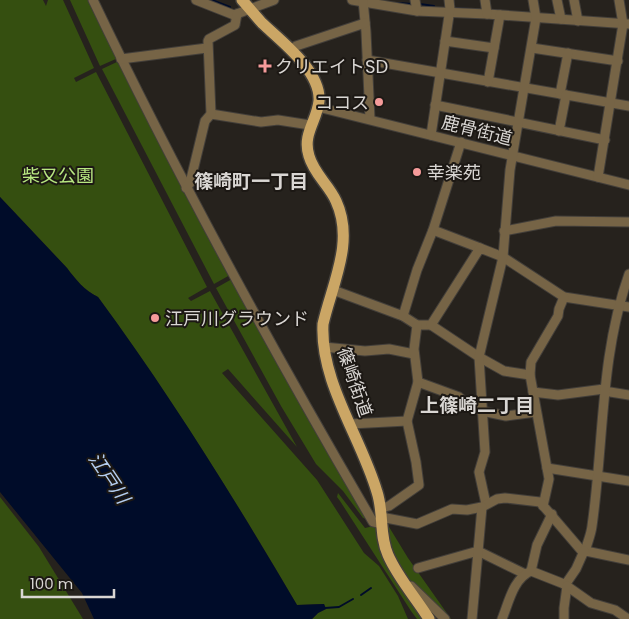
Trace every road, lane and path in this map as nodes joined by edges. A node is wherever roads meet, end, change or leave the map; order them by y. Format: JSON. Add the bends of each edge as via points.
{"nodes":[{"id":1,"x":93,"y":0,"type":"edge"},
{"id":2,"x":196,"y":0,"type":"edge"},
{"id":3,"x":242,"y":0,"type":"edge"},
{"id":4,"x":274,"y":0,"type":"edge"},
{"id":5,"x":352,"y":0,"type":"edge"},
{"id":6,"x":415,"y":0,"type":"edge"},
{"id":7,"x":448,"y":0,"type":"edge"},
{"id":8,"x":485,"y":0,"type":"edge"},
{"id":9,"x":533,"y":0,"type":"edge"},
{"id":10,"x":557,"y":0,"type":"edge"},
{"id":11,"x":574,"y":0,"type":"edge"},
{"id":12,"x":619,"y":0,"type":"edge"},
{"id":13,"x":363,"y":1,"type":"edge"},
{"id":14,"x":250,"y":10,"type":"junction"},
{"id":15,"x":417,"y":11,"type":"junction"},
{"id":16,"x":450,"y":12,"type":"junction"},
{"id":17,"x":233,"y":14,"type":"junction"},
{"id":18,"x":487,"y":14,"type":"junction"},
{"id":19,"x":500,"y":15,"type":"junction"},
{"id":20,"x":536,"y":18,"type":"junction"},
{"id":21,"x":561,"y":19,"type":"junction"},
{"id":22,"x":578,"y":21,"type":"junction"},
{"id":23,"x":365,"y":23,"type":"junction"},
{"id":24,"x":626,"y":24,"type":"edge"},
{"id":25,"x":445,"y":41,"type":"junction"},
{"id":26,"x":207,"y":48,"type":"junction"},
{"id":27,"x":494,"y":48,"type":"junction"},
{"id":28,"x":532,"y":48,"type":"junction"},
{"id":29,"x":292,"y":49,"type":"junction"},
{"id":30,"x":568,"y":53,"type":"junction"},
{"id":31,"x":121,"y":59,"type":"junction"},
{"id":32,"x":367,"y":60,"type":"junction"},
{"id":33,"x":618,"y":61,"type":"junction"},
{"id":34,"x":440,"y":73,"type":"junction"},
{"id":35,"x":488,"y":82,"type":"junction"},
{"id":36,"x":524,"y":88,"type":"junction"},
{"id":37,"x":563,"y":94,"type":"junction"},
{"id":38,"x":611,"y":103,"type":"junction"},
{"id":39,"x":435,"y":105,"type":"junction"},
{"id":40,"x":318,"y":106,"type":"junction"},
{"id":41,"x":629,"y":106,"type":"edge"},
{"id":42,"x":211,"y":114,"type":"junction"},
{"id":43,"x":370,"y":119,"type":"junction"},
{"id":44,"x":518,"y":122,"type":"junction"},
{"id":45,"x":310,"y":125,"type":"junction"},
{"id":46,"x":559,"y":131,"type":"junction"},
{"id":47,"x":431,"y":135,"type":"junction"},
{"id":48,"x":605,"y":140,"type":"junction"},
{"id":49,"x":461,"y":142,"type":"junction"},
{"id":50,"x":512,"y":155,"type":"junction"},
{"id":51,"x":598,"y":177,"type":"junction"},
{"id":52,"x":629,"y":185,"type":"edge"},
{"id":53,"x":186,"y":188,"type":"junction"},
{"id":54,"x":629,"y":222,"type":"edge"},
{"id":55,"x":433,"y":230,"type":"junction"},
{"id":56,"x":504,"y":231,"type":"junction"},
{"id":57,"x":480,"y":248,"type":"junction"},
{"id":58,"x":504,"y":257,"type":"junction"},
{"id":59,"x":629,"y":274,"type":"edge"},
{"id":60,"x":333,"y":290,"type":"junction"},
{"id":61,"x":564,"y":297,"type":"junction"},
{"id":62,"x":619,"y":306,"type":"junction"},
{"id":63,"x":629,"y":307,"type":"edge"},
{"id":64,"x":403,"y":316,"type":"junction"},
{"id":65,"x":417,"y":325,"type":"junction"},
{"id":66,"x":431,"y":325,"type":"junction"},
{"id":67,"x":324,"y":347,"type":"junction"},
{"id":68,"x":414,"y":354,"type":"junction"},
{"id":69,"x":479,"y":357,"type":"junction"},
{"id":70,"x":530,"y":375,"type":"junction"},
{"id":71,"x":418,"y":382,"type":"junction"},
{"id":72,"x":604,"y":390,"type":"junction"},
{"id":73,"x":532,"y":392,"type":"junction"},
{"id":74,"x":629,"y":395,"type":"edge"},
{"id":75,"x":482,"y":411,"type":"junction"},
{"id":76,"x":536,"y":412,"type":"junction"},
{"id":77,"x":407,"y":421,"type":"junction"},
{"id":78,"x":350,"y":424,"type":"junction"},
{"id":79,"x":547,"y":468,"type":"junction"},
{"id":80,"x":597,"y":476,"type":"junction"},
{"id":81,"x":629,"y":481,"type":"edge"},
{"id":82,"x":484,"y":506,"type":"junction"},
{"id":83,"x":543,"y":506,"type":"junction"},
{"id":84,"x":552,"y":514,"type":"junction"},
{"id":85,"x":381,"y":516,"type":"junction"},
{"id":86,"x":478,"y":551,"type":"junction"},
{"id":87,"x":584,"y":551,"type":"junction"},
{"id":88,"x":629,"y":560,"type":"edge"},
{"id":89,"x":418,"y":568,"type":"dead end"},
{"id":90,"x":398,"y":573,"type":"junction"},
{"id":91,"x":528,"y":573,"type":"junction"},
{"id":92,"x":566,"y":585,"type":"junction"},
{"id":93,"x":429,"y":619,"type":"edge"},
{"id":94,"x":445,"y":619,"type":"edge"},
{"id":95,"x":472,"y":619,"type":"edge"},
{"id":96,"x":502,"y":619,"type":"edge"},
{"id":97,"x":564,"y":619,"type":"edge"},
{"id":98,"x":628,"y":619,"type":"edge"}],
"edges":[{"from":1,"to":31,"type":"street"},
{"from":2,"to":17,"type":"street"},
{"from":3,"to":14,"type":"main road"},
{"from":4,"to":14,"type":"street"},
{"from":5,"to":13,"type":"street"},
{"from":6,"to":15,"type":"street"},
{"from":7,"to":16,"type":"street"},
{"from":8,"to":18,"type":"street"},
{"from":9,"to":20,"type":"street"},
{"from":10,"to":21,"type":"street"},
{"from":11,"to":22,"type":"street"},
{"from":12,"to":24,"type":"street"},
{"from":13,"to":15,"type":"street"},
{"from":13,"to":23,"type":"street"},
{"from":14,"to":17,"type":"street"},
{"from":14,"to":29,"type":"main road"},
{"from":15,"to":16,"type":"street"},
{"from":16,"to":18,"type":"street"},
{"from":16,"to":25,"type":"street"},
{"from":17,"to":26,"type":"street","via":[[235,25],[209,39]]},
{"from":18,"to":19,"type":"street"},
{"from":19,"to":20,"type":"street"},
{"from":19,"to":27,"type":"street"},
{"from":20,"to":21,"type":"street"},
{"from":20,"to":28,"type":"street"},
{"from":21,"to":22,"type":"street"},
{"from":22,"to":24,"type":"street"},
{"from":23,"to":29,"type":"street"},
{"from":23,"to":32,"type":"street"},
{"from":24,"to":33,"type":"street"},
{"from":25,"to":27,"type":"street"},
{"from":25,"to":34,"type":"street"},
{"from":26,"to":31,"type":"street"},
{"from":26,"to":42,"type":"street"},
{"from":27,"to":35,"type":"street"},
{"from":28,"to":30,"type":"street"},
{"from":28,"to":36,"type":"street"},
{"from":29,"to":40,"type":"main road","via":[[315,83]]},
{"from":30,"to":33,"type":"street"},
{"from":30,"to":37,"type":"street"},
{"from":31,"to":53,"type":"street"},
{"from":32,"to":34,"type":"street"},
{"from":32,"to":43,"type":"street"},
{"from":33,"to":38,"type":"street"},
{"from":34,"to":35,"type":"street"},
{"from":34,"to":39,"type":"street"},
{"from":35,"to":36,"type":"street"},
{"from":36,"to":37,"type":"street"},
{"from":36,"to":44,"type":"street"},
{"from":37,"to":38,"type":"street"},
{"from":37,"to":46,"type":"street"},
{"from":38,"to":41,"type":"street"},
{"from":38,"to":48,"type":"street"},
{"from":39,"to":44,"type":"street"},
{"from":39,"to":47,"type":"street"},
{"from":40,"to":43,"type":"street","name":"鹿骨街道"},
{"from":40,"to":45,"type":"main road","name":"篠崎街道"},
{"from":42,"to":45,"type":"street"},
{"from":42,"to":53,"type":"street","via":[[205,122]]},
{"from":43,"to":47,"type":"street","name":"鹿骨街道"},
{"from":44,"to":46,"type":"street"},
{"from":44,"to":50,"type":"street"},
{"from":45,"to":60,"type":"main road","name":"篠崎街道","via":[[308,155],[336,201],[343,227],[340,266]]},
{"from":46,"to":48,"type":"street"},
{"from":47,"to":49,"type":"street","name":"鹿骨街道"},
{"from":48,"to":51,"type":"street"},
{"from":49,"to":50,"type":"street","name":"鹿骨街道"},
{"from":49,"to":55,"type":"street"},
{"from":50,"to":51,"type":"street","name":"鹿骨街道"},
{"from":50,"to":56,"type":"street"},
{"from":51,"to":52,"type":"street","name":"鹿骨街道"},
{"from":53,"to":85,"type":"street","via":[[370,518],[373,522]]},
{"from":54,"to":56,"type":"street","via":[[556,221]]},
{"from":55,"to":57,"type":"street"},
{"from":55,"to":64,"type":"street"},
{"from":56,"to":58,"type":"street"},
{"from":57,"to":58,"type":"street"},
{"from":57,"to":66,"type":"street"},
{"from":58,"to":61,"type":"street"},
{"from":58,"to":69,"type":"street"},
{"from":59,"to":62,"type":"street"},
{"from":60,"to":64,"type":"street"},
{"from":60,"to":67,"type":"main road","name":"篠崎街道","via":[[323,324]]},
{"from":61,"to":62,"type":"street"},
{"from":61,"to":70,"type":"street","via":[[558,316],[531,362]]},
{"from":62,"to":63,"type":"street"},
{"from":62,"to":72,"type":"street"},
{"from":64,"to":65,"type":"street"},
{"from":65,"to":66,"type":"street"},
{"from":65,"to":68,"type":"street"},
{"from":66,"to":69,"type":"street"},
{"from":67,"to":68,"type":"street","via":[[365,351],[388,348]]},
{"from":67,"to":78,"type":"main road","name":"篠崎街道","via":[[334,385]]},
{"from":68,"to":71,"type":"street"},
{"from":69,"to":70,"type":"street","via":[[504,371]]},
{"from":69,"to":75,"type":"street"},
{"from":70,"to":73,"type":"street"},
{"from":71,"to":75,"type":"street","via":[[459,397]]},
{"from":71,"to":77,"type":"street"},
{"from":72,"to":73,"type":"street","via":[[558,395]]},
{"from":72,"to":74,"type":"street"},
{"from":72,"to":80,"type":"street"},
{"from":73,"to":76,"type":"street"},
{"from":75,"to":76,"type":"street","via":[[506,416]]},
{"from":75,"to":82,"type":"street","via":[[485,452],[480,472]]},
{"from":76,"to":79,"type":"street"},
{"from":77,"to":78,"type":"street"},
{"from":77,"to":85,"type":"street","via":[[419,485],[389,506]]},
{"from":78,"to":85,"type":"main road","name":"篠崎街道","via":[[370,469]]},
{"from":79,"to":80,"type":"street"},
{"from":79,"to":83,"type":"street","via":[[549,479]]},
{"from":80,"to":81,"type":"street"},
{"from":80,"to":87,"type":"street","via":[[592,528]]},
{"from":82,"to":83,"type":"street","via":[[505,498],[540,502]]},
{"from":82,"to":85,"type":"street","via":[[452,509],[417,524]]},
{"from":82,"to":86,"type":"street"},
{"from":83,"to":84,"type":"street"},
{"from":84,"to":87,"type":"street","via":[[565,533]]},
{"from":84,"to":91,"type":"street"},
{"from":85,"to":90,"type":"main road","name":"篠崎街道","via":[[385,549]]},
{"from":86,"to":89,"type":"street"},
{"from":86,"to":91,"type":"street"},
{"from":86,"to":95,"type":"street"},
{"from":87,"to":88,"type":"street"},
{"from":87,"to":92,"type":"street"},
{"from":90,"to":93,"type":"main road","name":"篠崎街道"},
{"from":90,"to":94,"type":"street"},
{"from":91,"to":92,"type":"street"},
{"from":91,"to":96,"type":"street","via":[[516,584]]},
{"from":92,"to":97,"type":"street"},
{"from":92,"to":98,"type":"street","via":[[591,603],[615,610]]}]}
